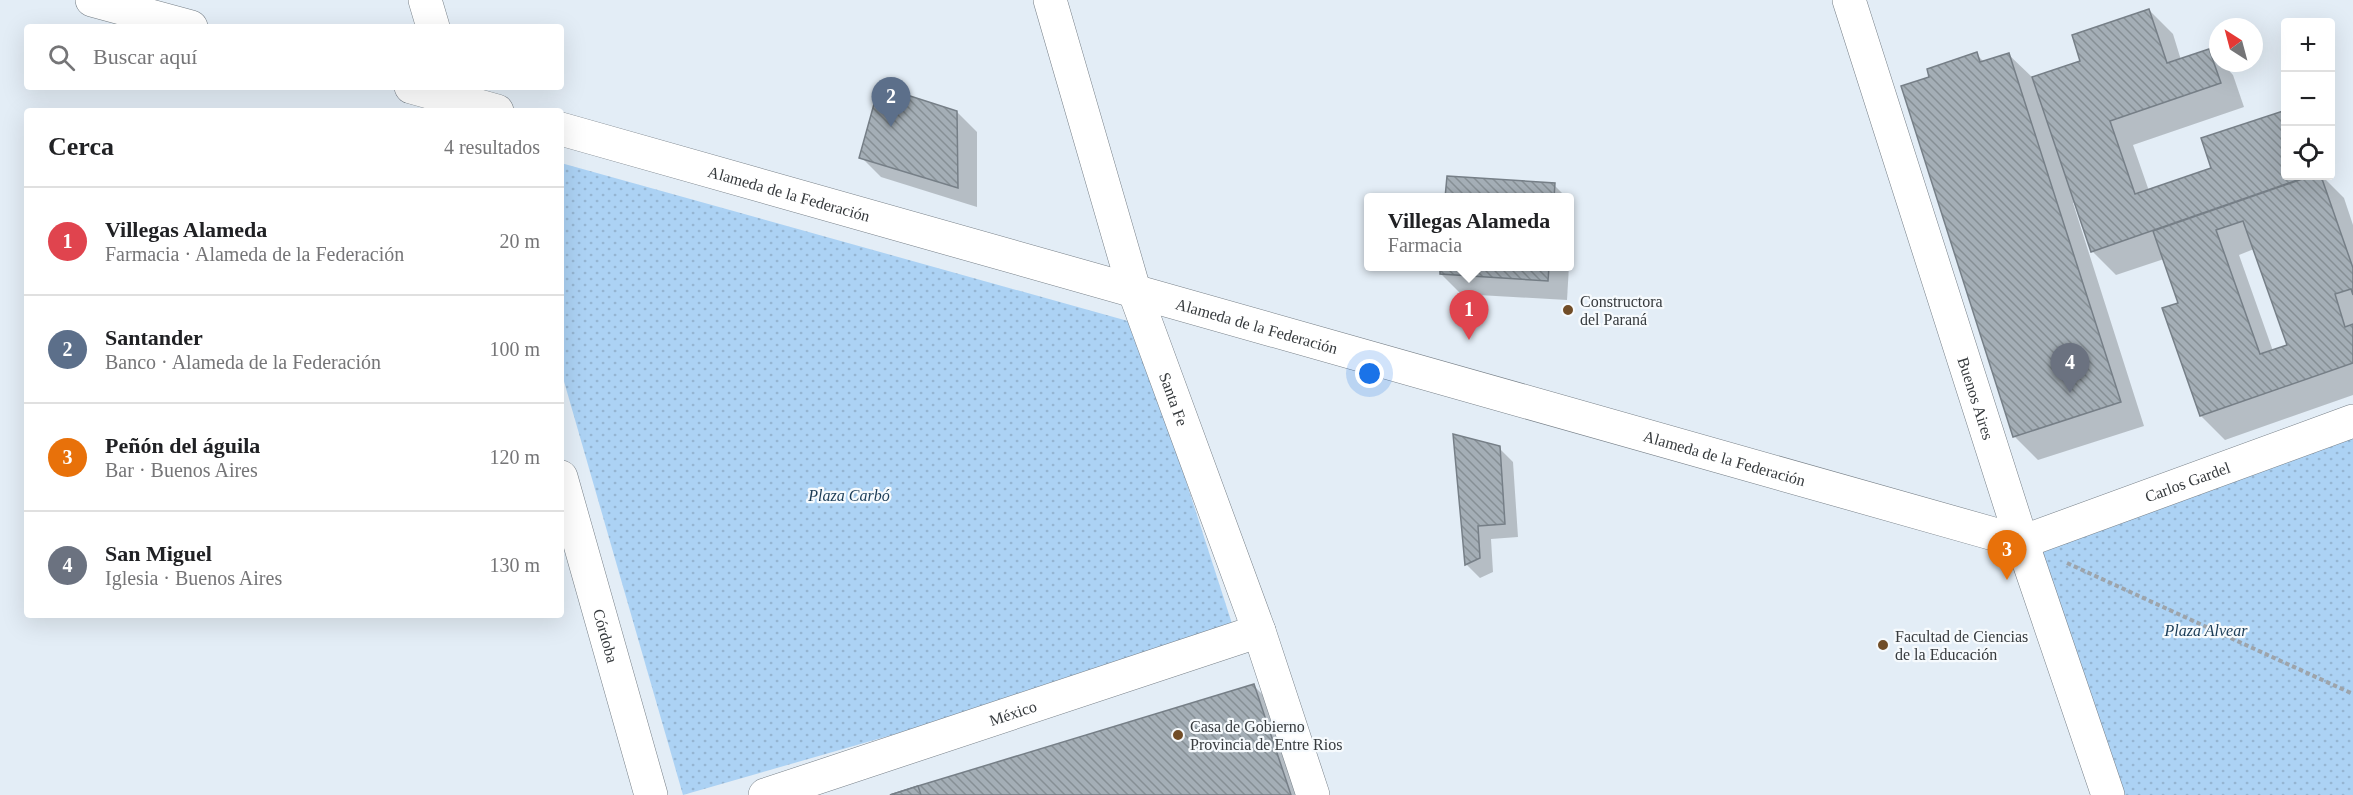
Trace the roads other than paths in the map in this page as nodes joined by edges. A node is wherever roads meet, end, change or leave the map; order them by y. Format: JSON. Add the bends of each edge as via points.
{"nodes":[{"id":1,"x":92,"y":0,"type":"edge"},
{"id":2,"x":425,"y":0,"type":"edge"},
{"id":3,"x":1050,"y":0,"type":"edge"},
{"id":4,"x":1849,"y":0,"type":"edge"},
{"id":5,"x":180,"y":24,"type":"edge"},
{"id":6,"x":432,"y":24,"type":"edge"},
{"id":7,"x":422,"y":90,"type":"edge"},
{"id":8,"x":454,"y":99,"type":"edge"},
{"id":9,"x":486,"y":108,"type":"edge"},
{"id":10,"x":564,"y":130,"type":"edge"},
{"id":11,"x":1135,"y":293,"type":"junction"},
{"id":12,"x":2353,"y":421,"type":"edge"},
{"id":13,"x":564,"y":488,"type":"edge"},
{"id":14,"x":2022,"y":542,"type":"junction"},
{"id":15,"x":1259,"y":631,"type":"junction"},
{"id":16,"x":651,"y":795,"type":"edge"},
{"id":17,"x":765,"y":795,"type":"edge"},
{"id":18,"x":1313,"y":795,"type":"edge"},
{"id":19,"x":2108,"y":795,"type":"edge"}],
"edges":[{"from":1,"to":5,"type":"street"},
{"from":2,"to":6,"type":"street"},
{"from":3,"to":11,"type":"street","name":"Santa Fe"},
{"from":4,"to":14,"type":"street","name":"Buenos Aires"},
{"from":7,"to":8,"type":"street"},
{"from":8,"to":9,"type":"street"},
{"from":10,"to":11,"type":"street","name":"Alameda de la Federación"},
{"from":11,"to":14,"type":"street","name":"Alameda de la Federación"},
{"from":11,"to":15,"type":"street","name":"Santa Fe"},
{"from":12,"to":14,"type":"street","name":"Carlos Gardel"},
{"from":13,"to":16,"type":"street","name":"Córdoba"},
{"from":14,"to":19,"type":"street","name":"Buenos Aires"},
{"from":15,"to":17,"type":"street","name":"México"},
{"from":15,"to":18,"type":"street","name":"Santa Fe"}]}
